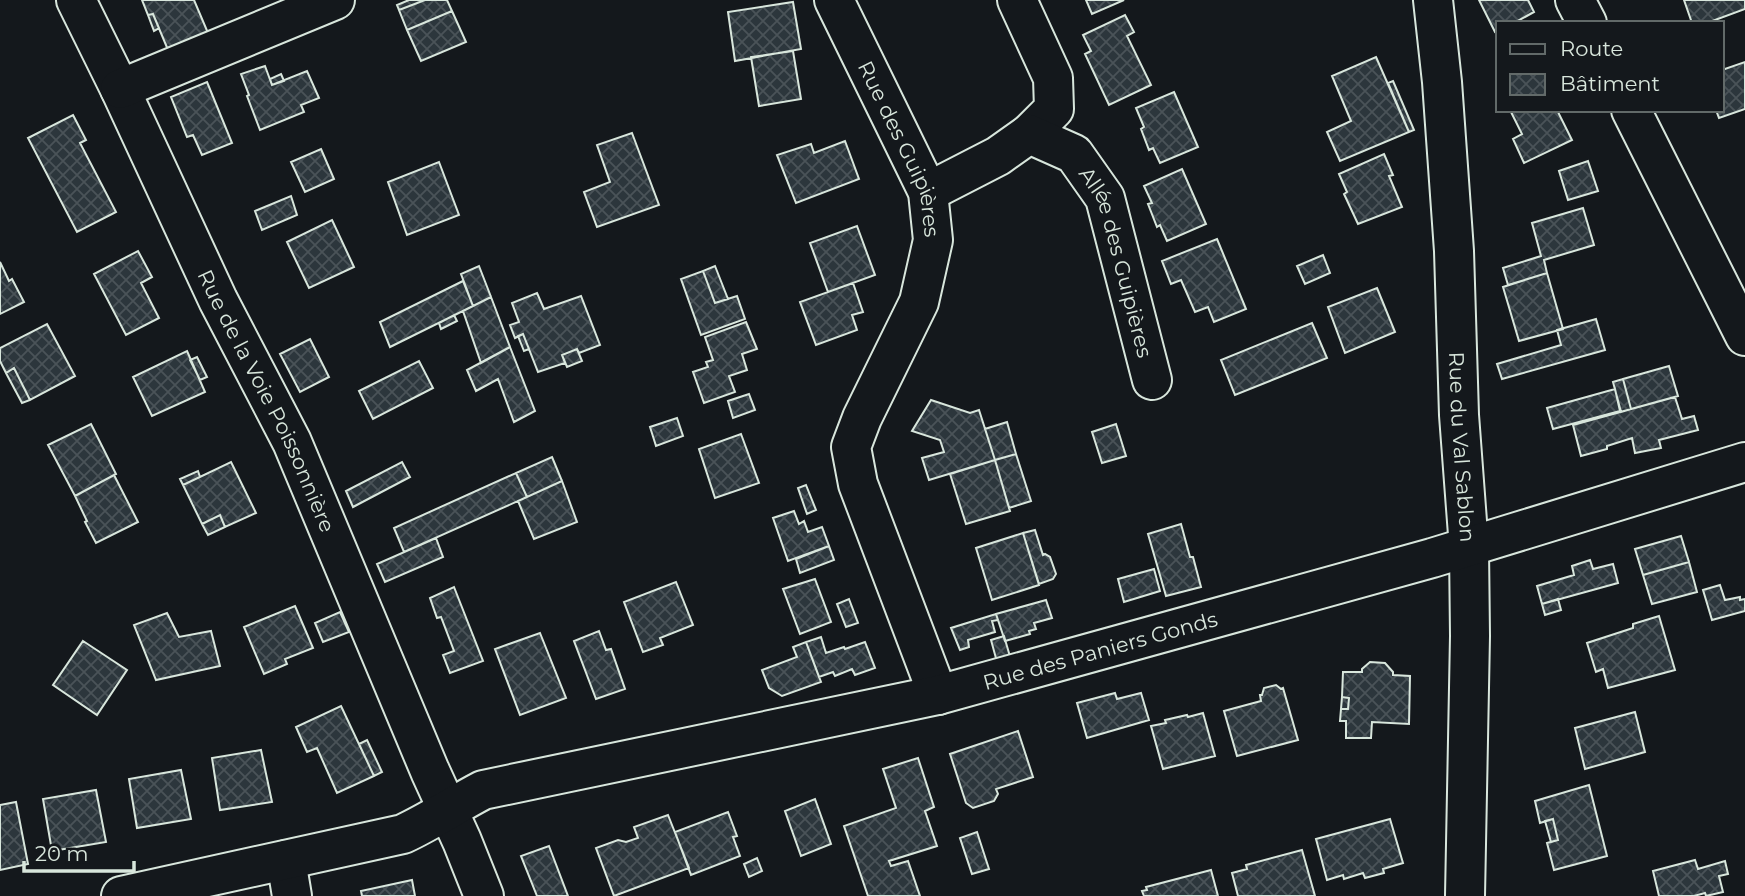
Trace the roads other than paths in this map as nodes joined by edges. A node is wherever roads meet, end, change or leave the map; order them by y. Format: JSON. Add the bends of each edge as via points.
{"nodes":[{"id":1,"x":76,"y":0,"type":"edge"},
{"id":2,"x":335,"y":0,"type":"edge"},
{"id":3,"x":834,"y":0,"type":"edge"},
{"id":4,"x":1017,"y":0,"type":"edge"},
{"id":5,"x":1433,"y":0,"type":"edge"},
{"id":6,"x":1575,"y":0,"type":"edge"},
{"id":7,"x":1586,"y":21,"type":"edge"},
{"id":8,"x":120,"y":89,"type":"junction"},
{"id":9,"x":1632,"y":112,"type":"edge"},
{"id":10,"x":1029,"y":134,"type":"junction"},
{"id":11,"x":928,"y":192,"type":"junction"},
{"id":12,"x":1745,"y":336,"type":"edge"},
{"id":13,"x":1152,"y":380,"type":"dead end"},
{"id":14,"x":1745,"y":462,"type":"edge"},
{"id":15,"x":1469,"y":548,"type":"junction"},
{"id":16,"x":938,"y":695,"type":"junction"},
{"id":17,"x":448,"y":809,"type":"junction"},
{"id":18,"x":289,"y":878,"type":"edge"},
{"id":19,"x":121,"y":896,"type":"edge"},
{"id":20,"x":484,"y":896,"type":"edge"},
{"id":21,"x":1465,"y":896,"type":"edge"}],
"edges":[{"from":1,"to":8,"type":"street","name":"Rue de la Voie Poissonnière"},
{"from":2,"to":8,"type":"street"},
{"from":3,"to":11,"type":"street","name":"Rue des Guipières"},
{"from":4,"to":10,"type":"street","via":[[1053,78],[1055,109]]},
{"from":5,"to":15,"type":"street","name":"Rue du Val Sablon","via":[[1443,82]]},
{"from":6,"to":7,"type":"street"},
{"from":8,"to":17,"type":"street","name":"Rue de la Voie Poissonnière","via":[[218,300],[292,442]]},
{"from":9,"to":12,"type":"street"},
{"from":10,"to":11,"type":"street","via":[[998,156]]},
{"from":10,"to":13,"type":"street","name":"Allée des Guipières","via":[[1074,154],[1105,198]]},
{"from":11,"to":16,"type":"street","name":"Rue des Guipières","via":[[933,240],[919,302],[851,447],[858,484]]},
{"from":14,"to":15,"type":"street","name":"Rue des Paniers Gonds"},
{"from":15,"to":16,"type":"street","name":"Rue des Paniers Gonds"},
{"from":15,"to":21,"type":"street","name":"Rue du Val Sablon"},
{"from":16,"to":17,"type":"street","name":"Rue des Paniers Gonds","via":[[483,790]]},
{"from":17,"to":18,"type":"street","name":"Rue des Paniers Gonds","via":[[403,834]]},
{"from":17,"to":20,"type":"street","name":"Rue de la Voie Poissonnière"},
{"from":18,"to":19,"type":"street","name":"Rue des Paniers Gonds"}]}
